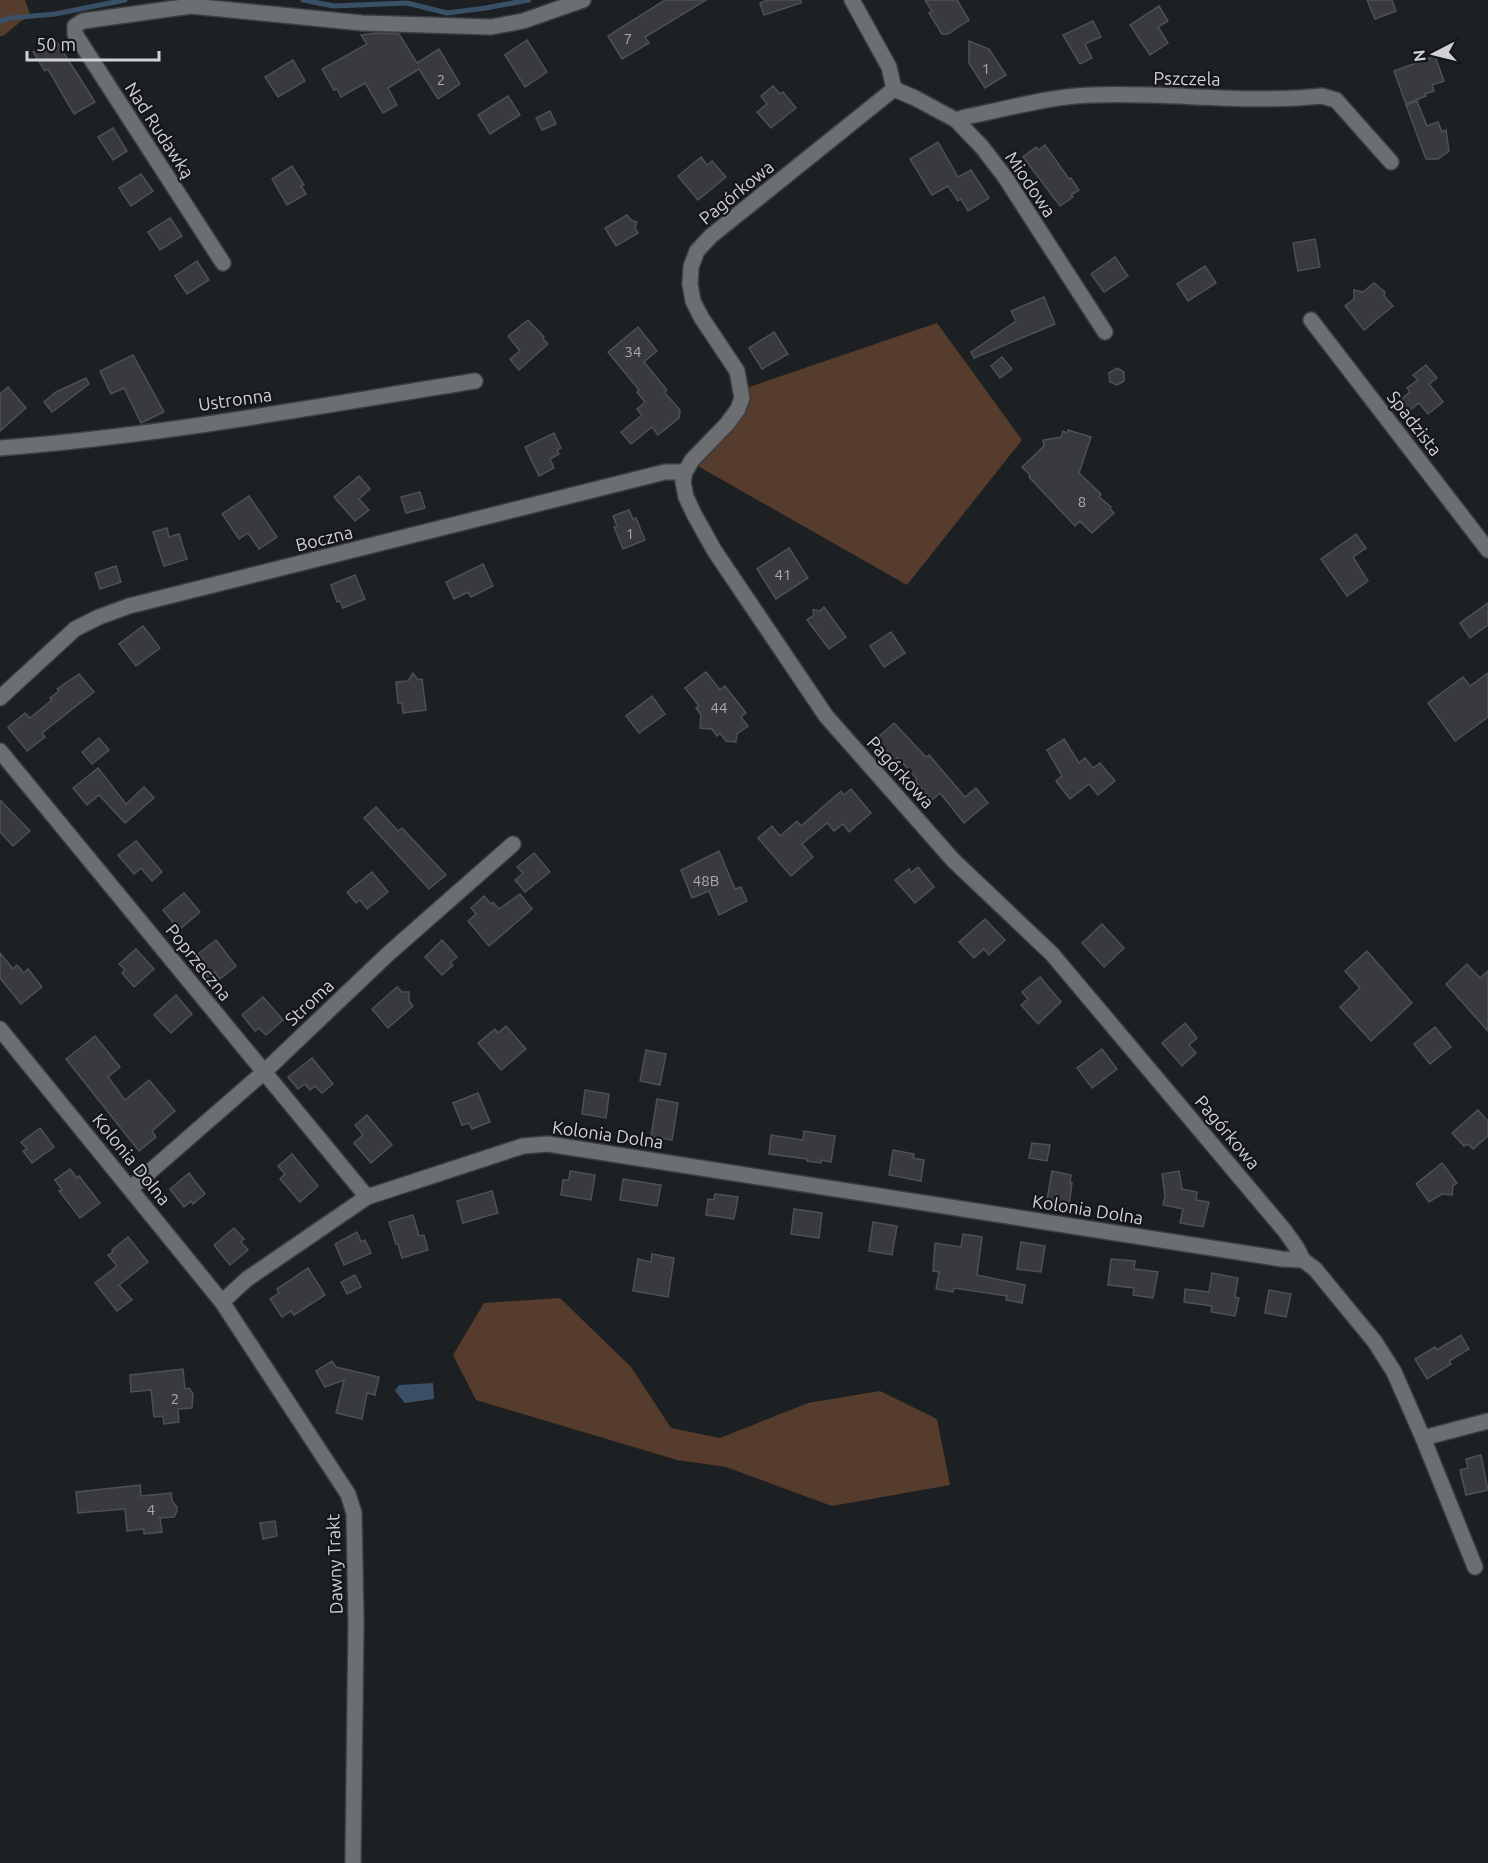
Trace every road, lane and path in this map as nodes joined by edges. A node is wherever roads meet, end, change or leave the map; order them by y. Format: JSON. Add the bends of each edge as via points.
{"nodes":[{"id":1,"x":583,"y":0,"type":"edge"},
{"id":2,"x":852,"y":0,"type":"edge"},
{"id":3,"x":894,"y":89,"type":"junction"},
{"id":4,"x":956,"y":120,"type":"junction"},
{"id":5,"x":1391,"y":162,"type":"dead end"},
{"id":6,"x":223,"y":263,"type":"dead end"},
{"id":7,"x":1311,"y":320,"type":"dead end"},
{"id":8,"x":1105,"y":332,"type":"dead end"},
{"id":9,"x":475,"y":381,"type":"dead end"},
{"id":10,"x":0,"y":448,"type":"edge"},
{"id":11,"x":685,"y":472,"type":"junction"},
{"id":12,"x":1488,"y":550,"type":"edge"},
{"id":13,"x":0,"y":698,"type":"edge"},
{"id":14,"x":0,"y":751,"type":"edge"},
{"id":15,"x":513,"y":844,"type":"dead end"},
{"id":16,"x":0,"y":1029,"type":"edge"},
{"id":17,"x":264,"y":1071,"type":"junction"},
{"id":18,"x":132,"y":1188,"type":"junction"},
{"id":19,"x":367,"y":1197,"type":"junction"},
{"id":20,"x":1303,"y":1260,"type":"junction"},
{"id":21,"x":222,"y":1302,"type":"junction"},
{"id":22,"x":1488,"y":1421,"type":"edge"},
{"id":23,"x":1423,"y":1437,"type":"junction"},
{"id":24,"x":1474,"y":1567,"type":"dead end"},
{"id":25,"x":353,"y":1863,"type":"edge"}],
"edges":[{"from":1,"to":6,"type":"street","name":"Nad Rudawką","via":[[523,21],[491,27],[362,23],[191,6],[83,21],[75,26],[75,34]]},
{"from":2,"to":3,"type":"street","via":[[889,67]]},
{"from":3,"to":4,"type":"street","name":"Miodowa"},
{"from":3,"to":11,"type":"street","name":"Pagórkowa","via":[[697,251],[691,267],[693,301],[737,371],[742,398],[728,424]]},
{"from":4,"to":5,"type":"street","name":"Pszczela","via":[[1092,95],[1322,96],[1336,100]]},
{"from":4,"to":8,"type":"street","name":"Miodowa","via":[[1005,177]]},
{"from":7,"to":12,"type":"street","name":"Spadzista"},
{"from":9,"to":10,"type":"street","name":"Ustronna","via":[[122,435]]},
{"from":11,"to":13,"type":"street","name":"Boczna","via":[[665,472],[129,606],[75,629]]},
{"from":11,"to":20,"type":"street","name":"Pagórkowa","via":[[686,497],[714,550],[826,716],[953,860],[1052,954],[1285,1231]]},
{"from":14,"to":17,"type":"street","name":"Poprzeczna"},
{"from":15,"to":17,"type":"street","name":"Stroma"},
{"from":16,"to":18,"type":"street","name":"Kolonia Dolna"},
{"from":17,"to":18,"type":"street","name":"Stroma"},
{"from":17,"to":19,"type":"street","name":"Poprzeczna"},
{"from":18,"to":21,"type":"street","name":"Kolonia Dolna"},
{"from":19,"to":20,"type":"street","name":"Kolonia Dolna","via":[[523,1146],[548,1144]]},
{"from":19,"to":21,"type":"street","name":"Kolonia Dolna","via":[[247,1279]]},
{"from":20,"to":23,"type":"street","name":"Pagórkowa","via":[[1315,1269],[1375,1342],[1394,1372]]},
{"from":21,"to":25,"type":"street","name":"Dawny Trakt","via":[[348,1494],[354,1513]]},
{"from":22,"to":23,"type":"street"},
{"from":23,"to":24,"type":"street","name":"Pagórkowa"}]}
